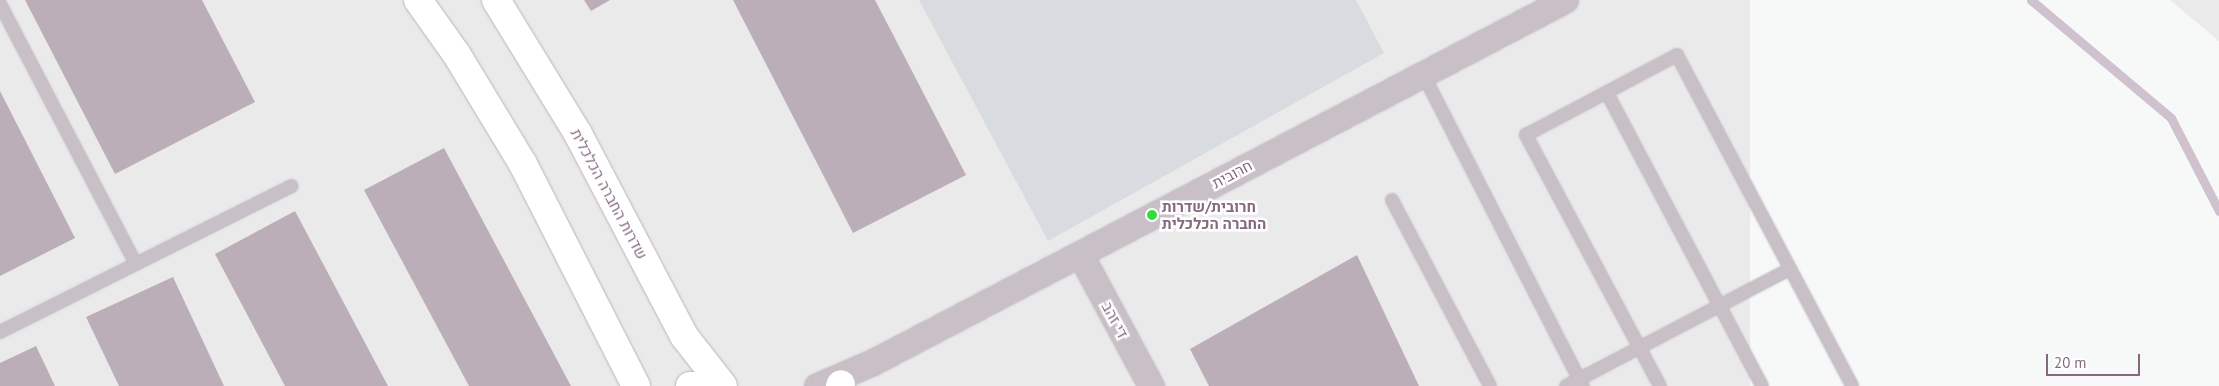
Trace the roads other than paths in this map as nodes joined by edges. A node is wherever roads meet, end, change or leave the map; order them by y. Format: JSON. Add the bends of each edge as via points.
{"nodes":[{"id":1,"x":418,"y":0,"type":"edge"},
{"id":2,"x":496,"y":0,"type":"edge"},
{"id":3,"x":1565,"y":0,"type":"edge"},
{"id":4,"x":0,"y":4,"type":"edge"},
{"id":5,"x":1423,"y":74,"type":"junction"},
{"id":6,"x":1607,"y":93,"type":"junction"},
{"id":7,"x":292,"y":186,"type":"dead end"},
{"id":8,"x":1392,"y":200,"type":"dead end"},
{"id":9,"x":1080,"y":254,"type":"junction"},
{"id":10,"x":136,"y":264,"type":"junction"},
{"id":11,"x":1790,"y":269,"type":"junction"},
{"id":12,"x":1720,"y":306,"type":"junction"},
{"id":13,"x":0,"y":332,"type":"edge"},
{"id":14,"x":1640,"y":348,"type":"junction"},
{"id":15,"x":1581,"y":382,"type":"edge"},
{"id":16,"x":636,"y":386,"type":"edge"},
{"id":17,"x":690,"y":386,"type":"edge"},
{"id":18,"x":721,"y":386,"type":"edge"},
{"id":19,"x":834,"y":386,"type":"edge"},
{"id":20,"x":1151,"y":386,"type":"edge"},
{"id":21,"x":1490,"y":386,"type":"edge"},
{"id":22,"x":1566,"y":386,"type":"edge"},
{"id":23,"x":1660,"y":386,"type":"edge"},
{"id":24,"x":1762,"y":386,"type":"edge"},
{"id":25,"x":1852,"y":386,"type":"edge"}],
"edges":[{"from":1,"to":16,"type":"main road","via":[[457,55],[523,164]]},
{"from":2,"to":18,"type":"main road","name":"שדרות החברה הכלכלית","via":[[578,134],[684,336]]},
{"from":3,"to":5,"type":"street","name":"חרובית"},
{"from":4,"to":10,"type":"lane"},
{"from":5,"to":9,"type":"street","name":"חרובית"},
{"from":5,"to":15,"type":"lane"},
{"from":6,"to":11,"type":"lane","via":[[1677,55]]},
{"from":6,"to":12,"type":"lane"},
{"from":6,"to":14,"type":"lane","via":[[1526,135]]},
{"from":7,"to":10,"type":"lane"},
{"from":8,"to":21,"type":"lane"},
{"from":9,"to":19,"type":"street","name":"חרובית","via":[[873,362]]},
{"from":9,"to":20,"type":"street","name":"די זהב"},
{"from":10,"to":13,"type":"lane"},
{"from":11,"to":12,"type":"lane"},
{"from":11,"to":25,"type":"lane"},
{"from":12,"to":14,"type":"lane"},
{"from":12,"to":24,"type":"lane"},
{"from":14,"to":15,"type":"lane"},
{"from":14,"to":23,"type":"lane"},
{"from":15,"to":22,"type":"lane"},
{"from":17,"to":18,"type":"main road"}]}
